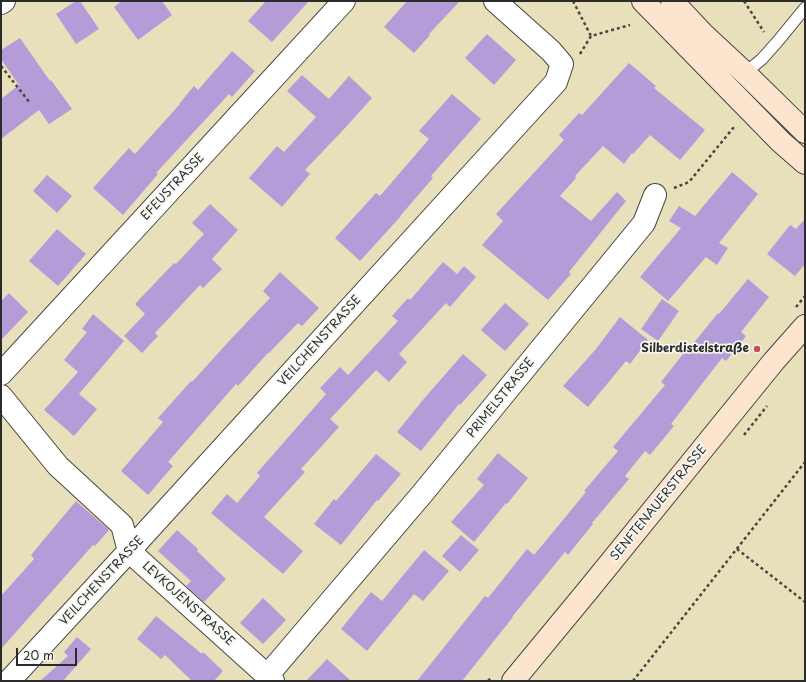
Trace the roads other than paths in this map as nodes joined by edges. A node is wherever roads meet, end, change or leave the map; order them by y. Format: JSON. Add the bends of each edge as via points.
{"nodes":[{"id":1,"x":4,"y":1,"type":"edge"},
{"id":2,"x":344,"y":1,"type":"edge"},
{"id":3,"x":495,"y":1,"type":"edge"},
{"id":4,"x":643,"y":1,"type":"edge"},
{"id":5,"x":672,"y":1,"type":"edge"},
{"id":6,"x":1,"y":4,"type":"edge"},
{"id":7,"x":805,"y":8,"type":"edge"},
{"id":8,"x":745,"y":73,"type":"junction"},
{"id":9,"x":805,"y":132,"type":"edge"},
{"id":10,"x":805,"y":163,"type":"edge"},
{"id":11,"x":655,"y":195,"type":"road end"},
{"id":12,"x":805,"y":326,"type":"edge"},
{"id":13,"x":1,"y":374,"type":"edge"},
{"id":14,"x":1,"y":396,"type":"edge"},
{"id":15,"x":129,"y":551,"type":"junction"},
{"id":16,"x":270,"y":678,"type":"edge"},
{"id":17,"x":9,"y":681,"type":"edge"},
{"id":18,"x":513,"y":681,"type":"edge"}],
"edges":[{"from":1,"to":6,"type":"street"},
{"from":2,"to":13,"type":"street","name":"EFEUSTRASSE"},
{"from":3,"to":15,"type":"street","name":"VEILCHENSTRASSE","via":[[562,64],[556,82]]},
{"from":4,"to":10,"type":"street","via":[[781,142]]},
{"from":5,"to":8,"type":"street"},
{"from":7,"to":8,"type":"lane","via":[[762,59]]},
{"from":8,"to":9,"type":"street"},
{"from":11,"to":16,"type":"street","name":"PRIMELSTRASSE","via":[[644,223]]},
{"from":12,"to":18,"type":"street","name":"SENFTENAUERSTRASSE"},
{"from":14,"to":15,"type":"street","via":[[58,466],[122,525]]},
{"from":15,"to":16,"type":"street","name":"LEVKOJENSTRASSE"},
{"from":15,"to":17,"type":"street","name":"VEILCHENSTRASSE"}]}
